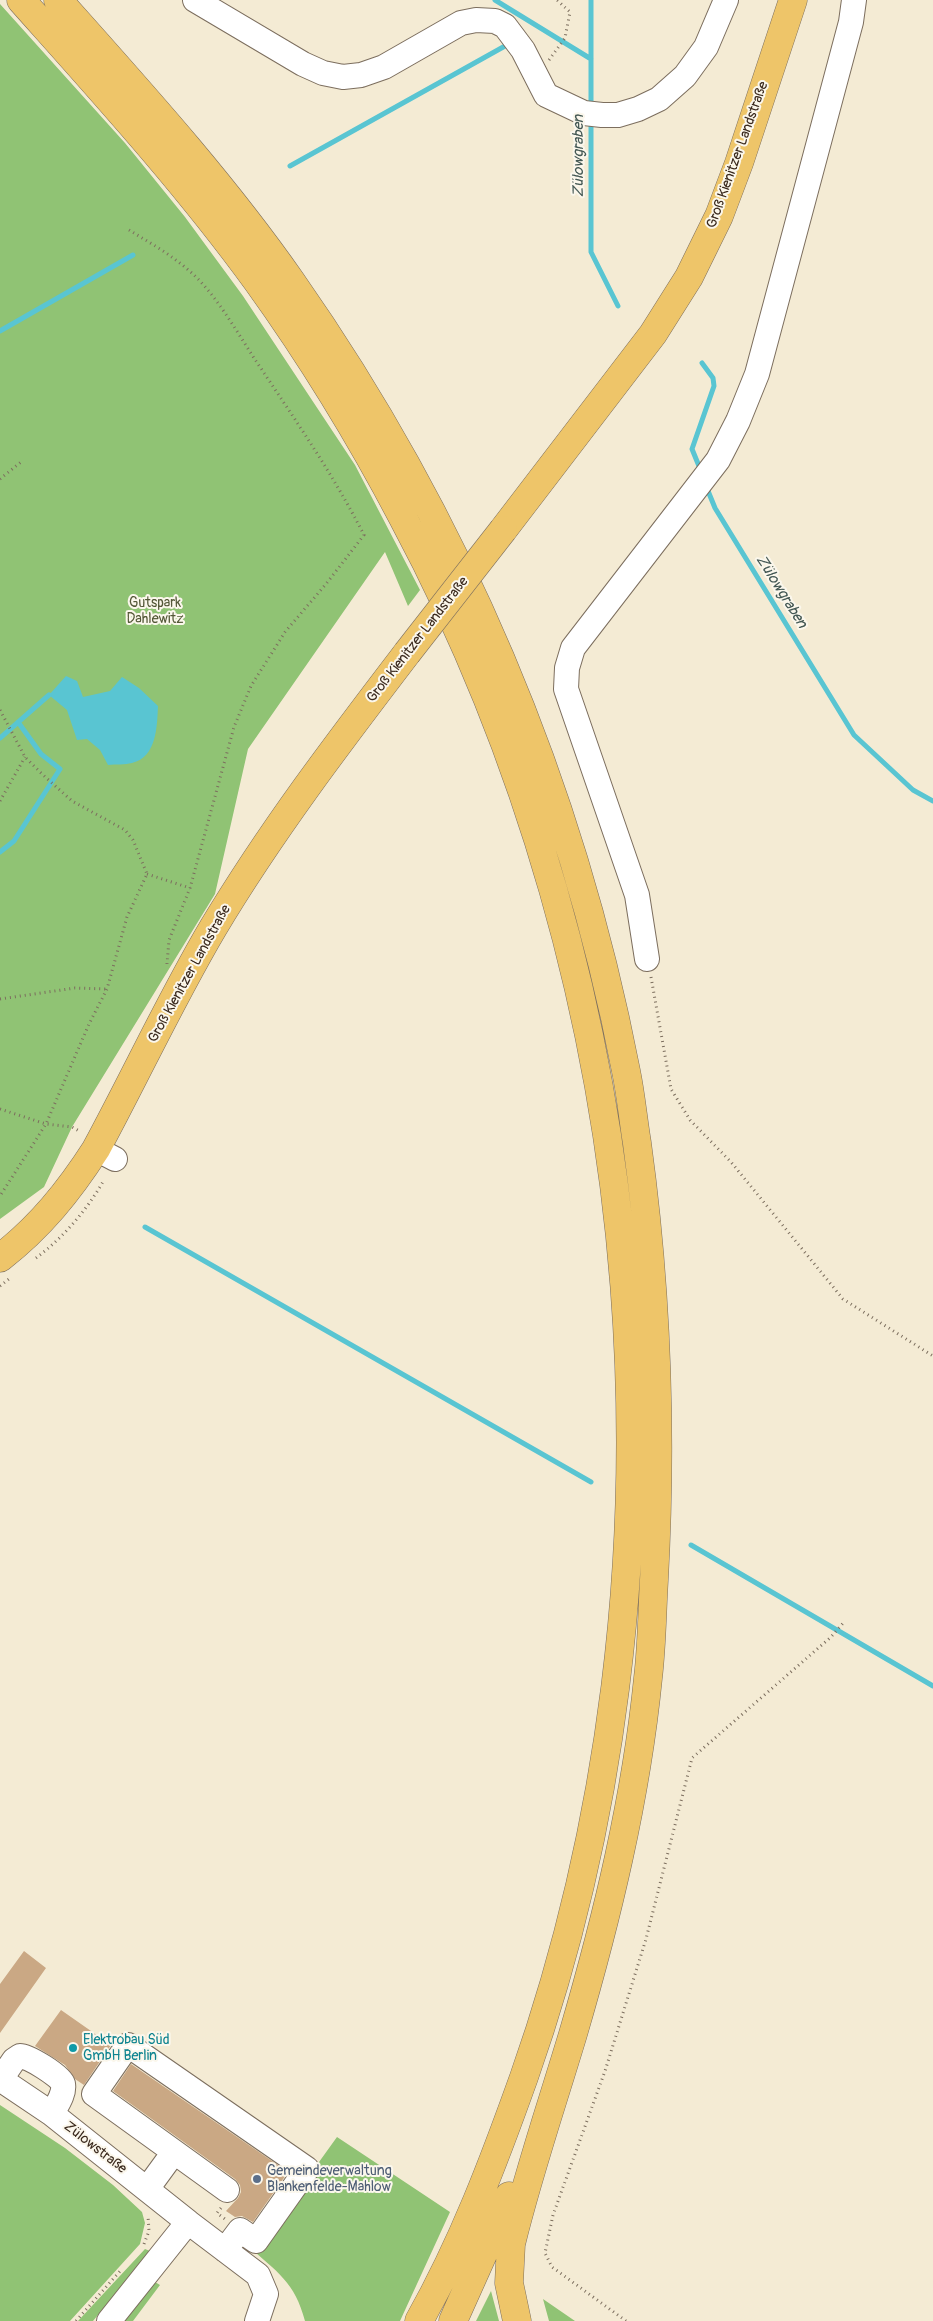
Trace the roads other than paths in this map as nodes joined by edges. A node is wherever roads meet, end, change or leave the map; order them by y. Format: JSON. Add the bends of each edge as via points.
{"nodes":[{"id":1,"x":21,"y":0,"type":"edge"},
{"id":2,"x":58,"y":0,"type":"edge"},
{"id":3,"x":195,"y":0,"type":"edge"},
{"id":4,"x":726,"y":0,"type":"edge"},
{"id":5,"x":793,"y":0,"type":"edge"},
{"id":6,"x":854,"y":0,"type":"edge"},
{"id":7,"x":648,"y":959,"type":"road end"},
{"id":8,"x":0,"y":1258,"type":"edge"},
{"id":9,"x":573,"y":2034,"type":"junction"},
{"id":10,"x":0,"y":2079,"type":"edge"},
{"id":11,"x":52,"y":2114,"type":"junction"},
{"id":12,"x":174,"y":2152,"type":"junction"},
{"id":13,"x":227,"y":2190,"type":"dead end"},
{"id":14,"x":146,"y":2198,"type":"junction"},
{"id":15,"x":188,"y":2222,"type":"junction"},
{"id":16,"x":225,"y":2250,"type":"junction"},
{"id":17,"x":109,"y":2321,"type":"edge"},
{"id":18,"x":257,"y":2321,"type":"edge"},
{"id":19,"x":419,"y":2321,"type":"edge"},
{"id":20,"x":453,"y":2321,"type":"edge"},
{"id":21,"x":518,"y":2321,"type":"edge"}],
"edges":[{"from":1,"to":19,"type":"main road","via":[[143,137],[257,281],[365,448],[405,521],[448,608],[498,726],[543,852],[570,949],[597,1081],[617,1202],[627,1307],[630,1402],[628,1537],[615,1689],[586,1858],[538,2037],[491,2170],[447,2272]]},
{"from":2,"to":9,"type":"main road","via":[[149,102],[235,207],[289,278],[389,433],[456,560],[524,715],[569,840],[596,939],[627,1074],[645,1205],[654,1304],[658,1477],[648,1677],[635,1770],[619,1859]]},
{"from":3,"to":4,"type":"street","via":[[303,64],[322,73],[343,77],[362,75],[384,66],[461,23],[495,21],[504,26],[523,50],[546,95],[593,114],[618,114],[659,100],[684,76],[706,47]]},
{"from":5,"to":8,"type":"main road","name":"Groß Kienitzer Landstraße","bridge":true,"via":[[739,163],[719,216],[689,277],[653,334],[284,818],[213,928],[182,985],[104,1150],[38,1225]]},
{"from":6,"to":7,"type":"street","via":[[851,22],[757,374],[738,421],[718,460],[573,648],[567,668],[566,688],[637,895]]},
{"from":9,"to":20,"type":"main road","via":[[517,2176]]},
{"from":9,"to":21,"type":"main road","via":[[511,2244],[509,2283]]},
{"from":10,"to":11,"type":"street","name":"Zülowstraße"},
{"from":10,"to":11,"type":"street","via":[[14,2060],[20,2056],[28,2057],[63,2083],[63,2092]]},
{"from":11,"to":14,"type":"street","name":"Zülowstraße"},
{"from":12,"to":13,"type":"street"},
{"from":12,"to":14,"type":"street"},
{"from":12,"to":16,"type":"street","via":[[94,2094],[128,2045],[307,2170],[256,2241],[240,2230]]},
{"from":14,"to":15,"type":"street","name":"Zülowstraße"},
{"from":15,"to":16,"type":"street","name":"Zülowstraße"},
{"from":15,"to":17,"type":"street"},
{"from":16,"to":18,"type":"street","name":"Zülowstraße","via":[[258,2275],[261,2281],[266,2294]]}]}
